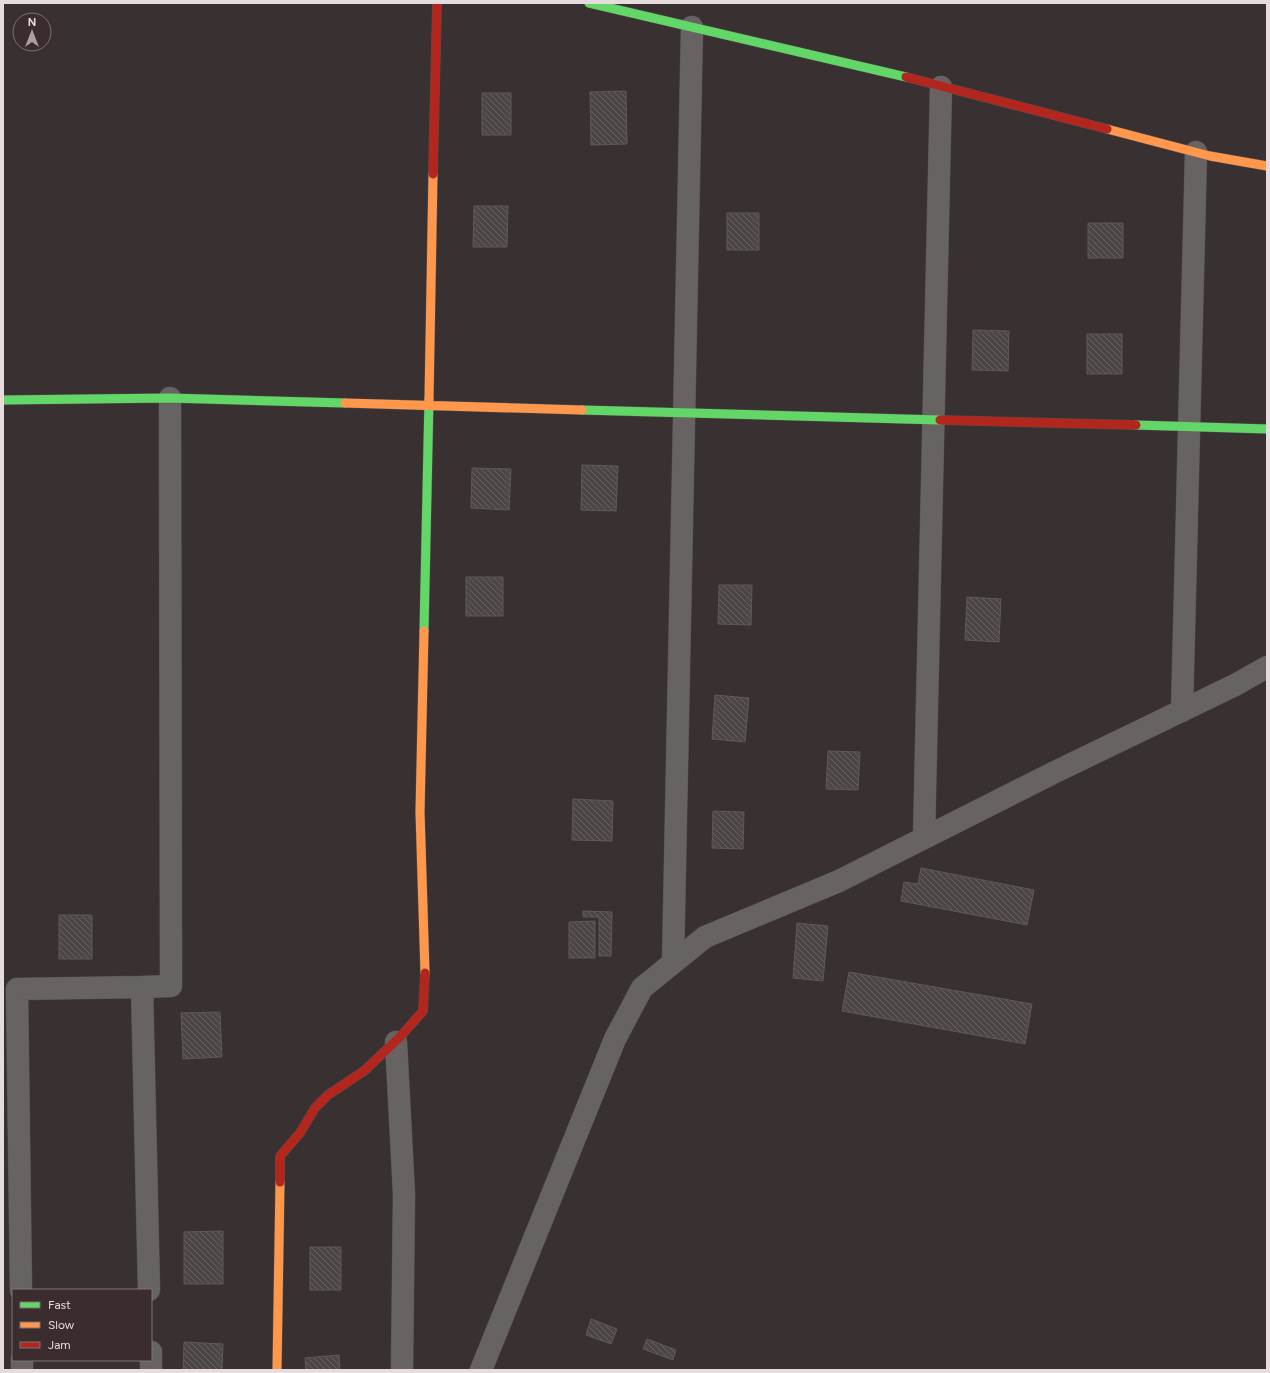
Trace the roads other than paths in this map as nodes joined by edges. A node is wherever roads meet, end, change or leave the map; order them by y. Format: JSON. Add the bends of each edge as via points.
{"nodes":[{"id":1,"x":437,"y":3,"type":"edge"},
{"id":2,"x":589,"y":3,"type":"edge"},
{"id":3,"x":692,"y":27,"type":"junction"},
{"id":4,"x":941,"y":86,"type":"junction"},
{"id":5,"x":1196,"y":152,"type":"junction"},
{"id":6,"x":1267,"y":166,"type":"edge"},
{"id":7,"x":170,"y":398,"type":"junction"},
{"id":8,"x":3,"y":400,"type":"edge"},
{"id":9,"x":429,"y":406,"type":"junction"},
{"id":10,"x":684,"y":413,"type":"junction"},
{"id":11,"x":933,"y":420,"type":"junction"},
{"id":12,"x":1189,"y":427,"type":"junction"},
{"id":13,"x":1267,"y":429,"type":"edge"},
{"id":14,"x":1267,"y":667,"type":"edge"},
{"id":15,"x":1182,"y":711,"type":"junction"},
{"id":16,"x":924,"y":838,"type":"junction"},
{"id":17,"x":673,"y":962,"type":"junction"},
{"id":18,"x":142,"y":987,"type":"junction"},
{"id":19,"x":396,"y":1042,"type":"junction"},
{"id":20,"x":21,"y":1289,"type":"edge"},
{"id":21,"x":149,"y":1289,"type":"edge"},
{"id":22,"x":277,"y":1370,"type":"edge"},
{"id":23,"x":402,"y":1370,"type":"edge"},
{"id":24,"x":481,"y":1370,"type":"edge"}],
"edges":[{"from":1,"to":9,"type":"street"},
{"from":2,"to":3,"type":"street"},
{"from":3,"to":4,"type":"street"},
{"from":3,"to":10,"type":"street"},
{"from":4,"to":5,"type":"street"},
{"from":4,"to":11,"type":"street"},
{"from":5,"to":6,"type":"street"},
{"from":5,"to":12,"type":"street"},
{"from":7,"to":8,"type":"street"},
{"from":7,"to":9,"type":"street"},
{"from":7,"to":18,"type":"street","via":[[171,986]]},
{"from":9,"to":10,"type":"street"},
{"from":9,"to":19,"type":"street","via":[[420,812],[425,976],[423,1011]]},
{"from":10,"to":11,"type":"street"},
{"from":10,"to":17,"type":"street"},
{"from":11,"to":12,"type":"street"},
{"from":11,"to":16,"type":"street"},
{"from":12,"to":13,"type":"street"},
{"from":12,"to":15,"type":"street"},
{"from":14,"to":15,"type":"street"},
{"from":15,"to":16,"type":"street"},
{"from":16,"to":17,"type":"street","via":[[839,881],[705,937]]},
{"from":17,"to":24,"type":"street","via":[[642,988],[615,1039]]},
{"from":18,"to":20,"type":"street","via":[[17,989]]},
{"from":18,"to":21,"type":"street"},
{"from":19,"to":22,"type":"street","via":[[364,1071],[328,1095],[314,1108],[300,1133],[280,1156]]},
{"from":19,"to":23,"type":"street","via":[[404,1194]]}]}
